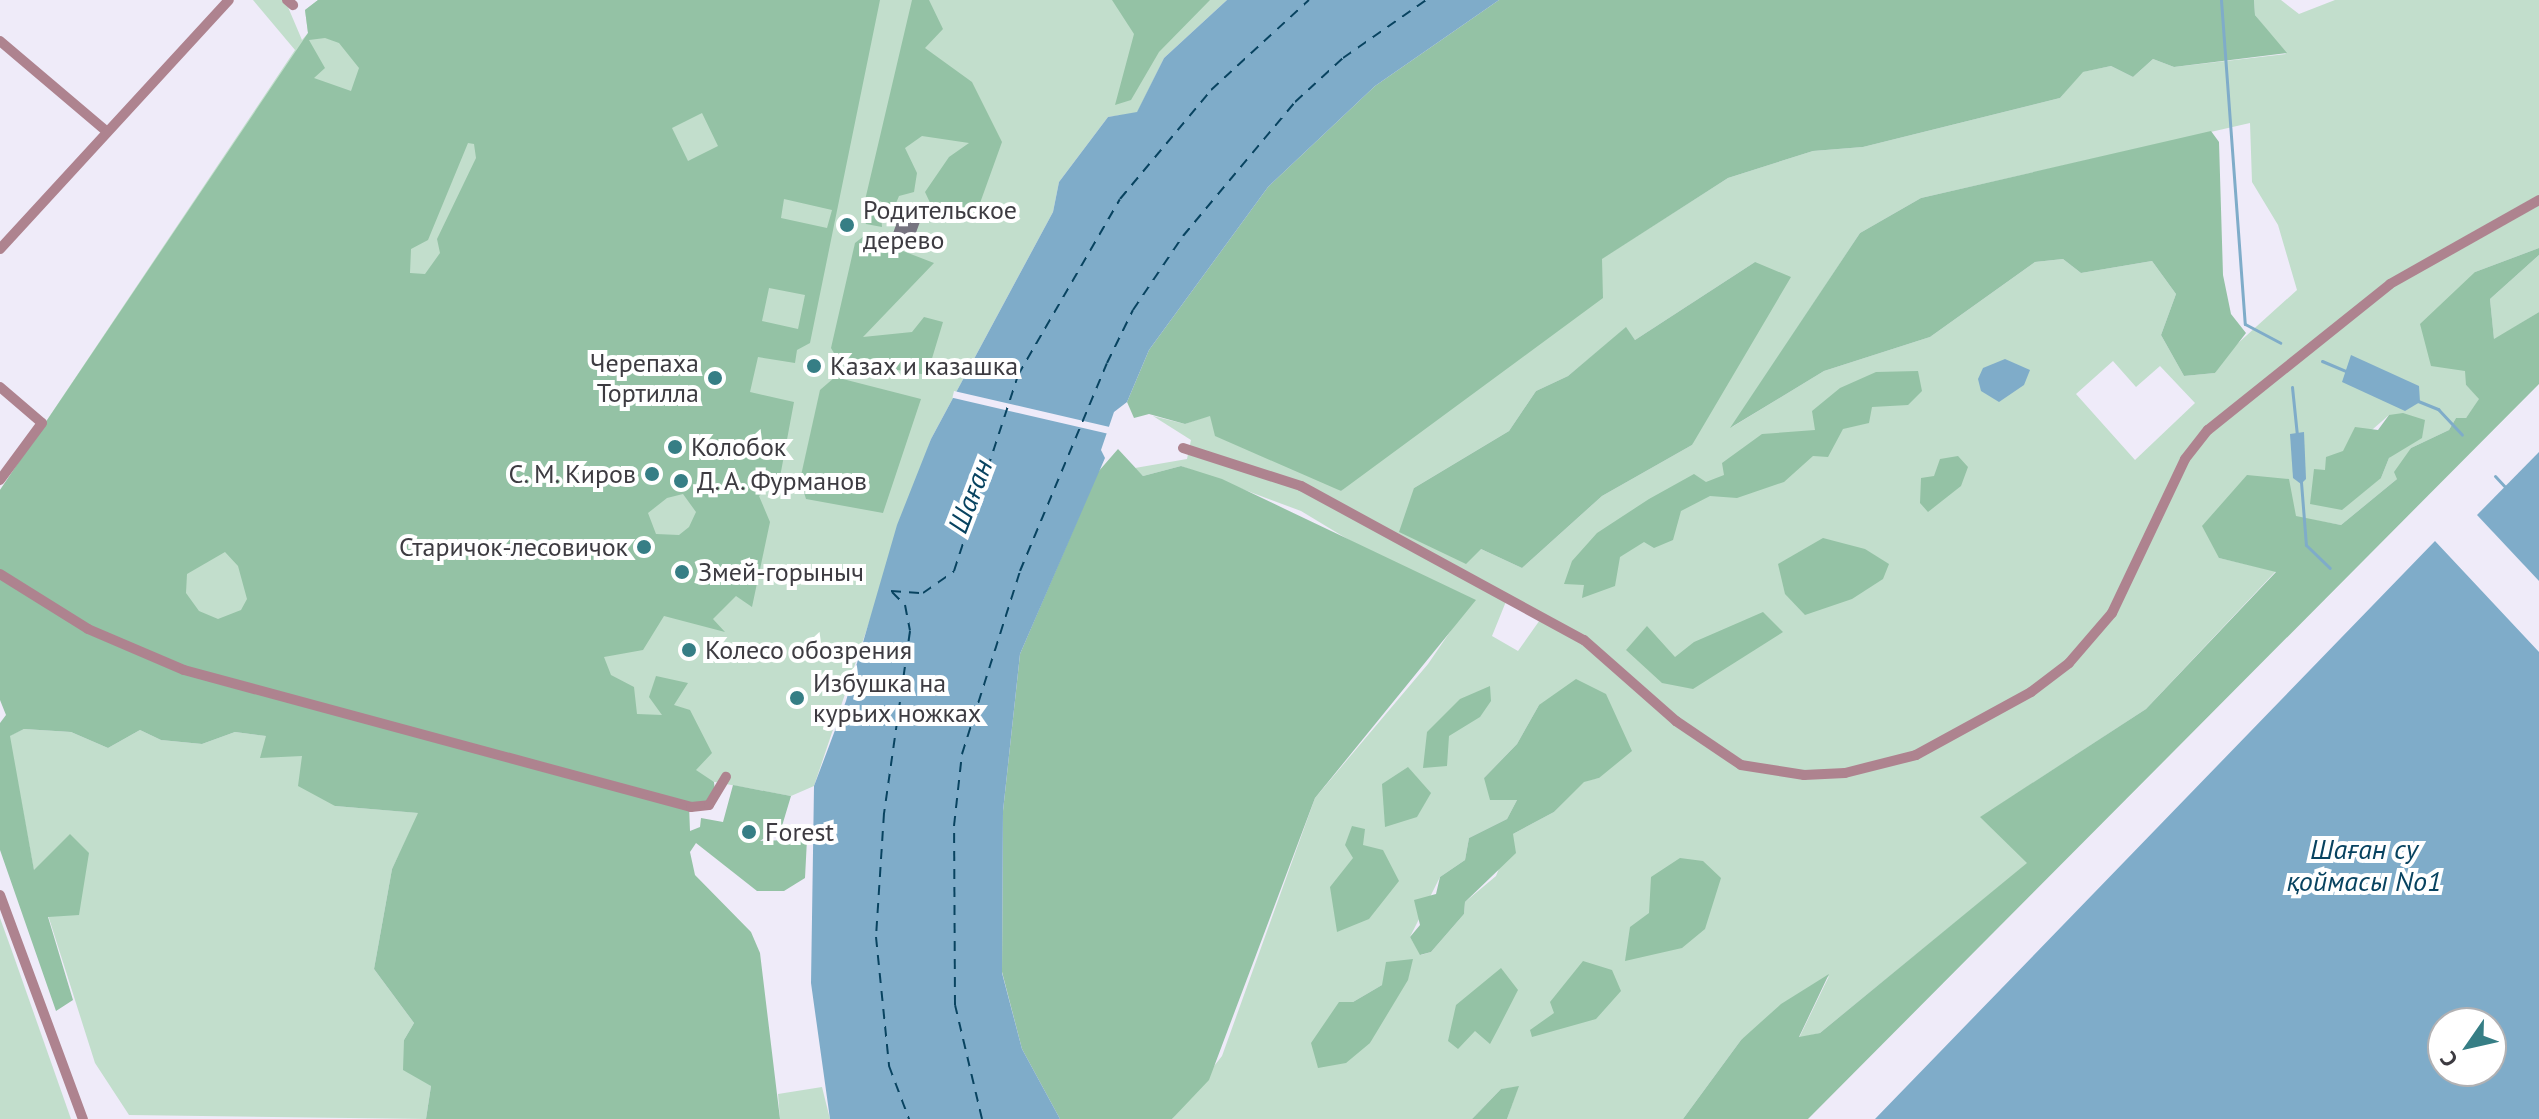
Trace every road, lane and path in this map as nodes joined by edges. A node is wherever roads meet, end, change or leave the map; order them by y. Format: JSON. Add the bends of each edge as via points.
{"nodes":[{"id":1,"x":229,"y":0,"type":"edge"},
{"id":2,"x":0,"y":41,"type":"edge"},
{"id":3,"x":105,"y":130,"type":"junction"},
{"id":4,"x":2539,"y":200,"type":"edge"},
{"id":5,"x":0,"y":249,"type":"edge"},
{"id":6,"x":0,"y":387,"type":"edge"},
{"id":7,"x":1183,"y":448,"type":"dead end"},
{"id":8,"x":0,"y":480,"type":"edge"},
{"id":9,"x":0,"y":574,"type":"edge"},
{"id":10,"x":726,"y":777,"type":"dead end"},
{"id":11,"x":0,"y":895,"type":"edge"},
{"id":12,"x":83,"y":1119,"type":"edge"}],
"edges":[{"from":1,"to":3,"type":"street"},
{"from":2,"to":3,"type":"street"},
{"from":3,"to":5,"type":"street"},
{"from":4,"to":7,"type":"street","via":[[2390,284],[2208,430],[2185,459],[2112,613],[2069,663],[2031,692],[1916,755],[1845,773],[1804,775],[1741,765],[1701,741],[1570,632],[1301,486]]},
{"from":6,"to":8,"type":"street","via":[[42,423]]},
{"from":9,"to":10,"type":"street","via":[[88,629],[184,670],[691,807],[709,805]]},
{"from":11,"to":12,"type":"street"}]}
